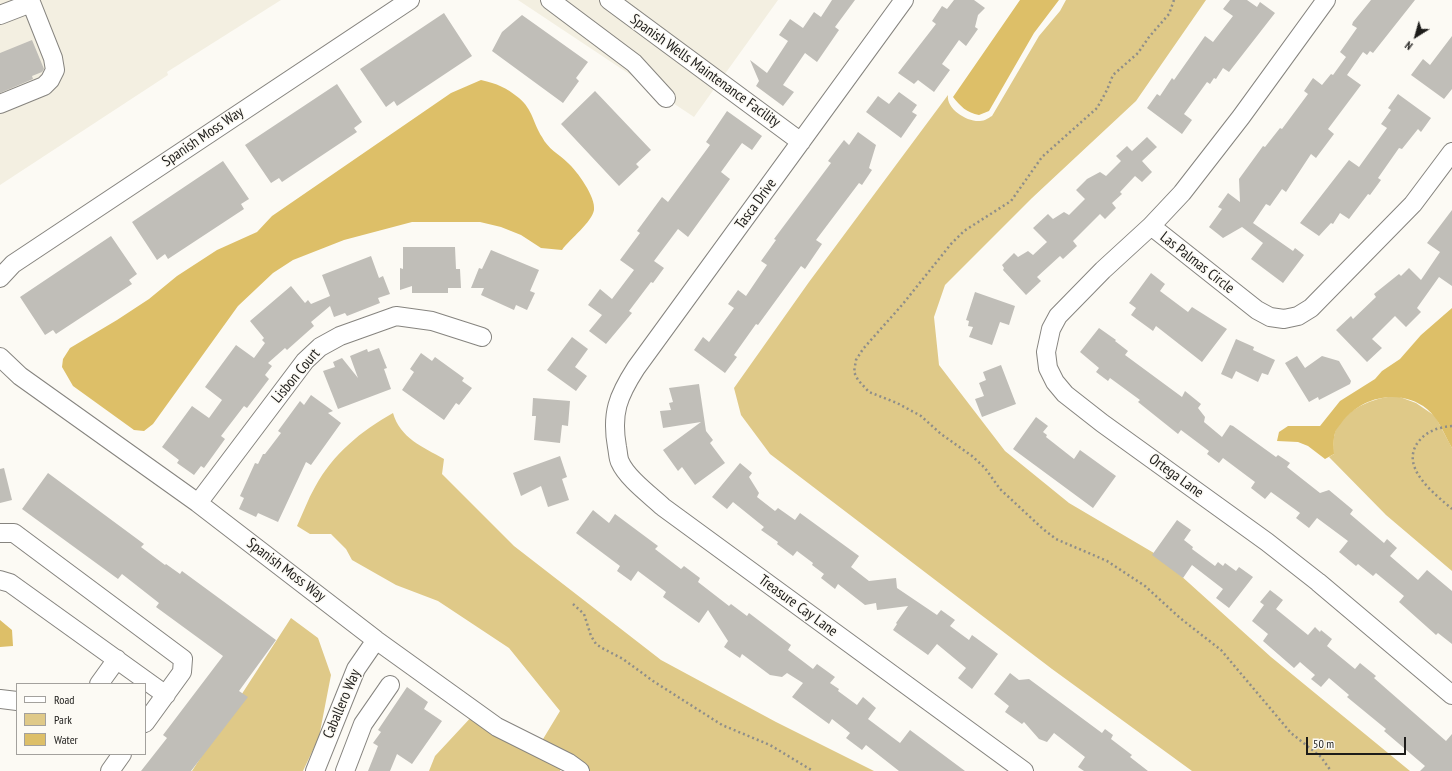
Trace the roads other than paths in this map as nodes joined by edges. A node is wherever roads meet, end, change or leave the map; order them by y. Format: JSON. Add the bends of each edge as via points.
{"nodes":[{"id":1,"x":410,"y":0,"type":"edge"},
{"id":2,"x":550,"y":0,"type":"edge"},
{"id":3,"x":609,"y":0,"type":"edge"},
{"id":4,"x":904,"y":0,"type":"edge"},
{"id":5,"x":1326,"y":0,"type":"edge"},
{"id":6,"x":31,"y":1,"type":"edge"},
{"id":7,"x":0,"y":15,"type":"edge"},
{"id":8,"x":666,"y":98,"type":"dead end"},
{"id":9,"x":0,"y":104,"type":"edge"},
{"id":10,"x":801,"y":142,"type":"junction"},
{"id":11,"x":1452,"y":152,"type":"edge"},
{"id":12,"x":1151,"y":226,"type":"junction"},
{"id":13,"x":0,"y":278,"type":"edge"},
{"id":14,"x":482,"y":337,"type":"dead end"},
{"id":15,"x":0,"y":357,"type":"edge"},
{"id":16,"x":616,"y":412,"type":"joint"},
{"id":17,"x":198,"y":503,"type":"junction"},
{"id":18,"x":0,"y":533,"type":"edge"},
{"id":19,"x":0,"y":580,"type":"edge"},
{"id":20,"x":376,"y":640,"type":"junction"},
{"id":21,"x":117,"y":660,"type":"junction"},
{"id":22,"x":100,"y":683,"type":"edge"},
{"id":23,"x":390,"y":685,"type":"dead end"},
{"id":24,"x":166,"y":695,"type":"junction"},
{"id":25,"x":1452,"y":695,"type":"edge"},
{"id":26,"x":0,"y":699,"type":"edge"},
{"id":27,"x":16,"y":701,"type":"edge"},
{"id":28,"x":146,"y":722,"type":"edge"},
{"id":29,"x":121,"y":755,"type":"edge"},
{"id":30,"x":110,"y":771,"type":"edge"},
{"id":31,"x":316,"y":771,"type":"edge"},
{"id":32,"x":345,"y":771,"type":"edge"},
{"id":33,"x":580,"y":771,"type":"edge"},
{"id":34,"x":1024,"y":771,"type":"edge"}],
"edges":[{"from":1,"to":13,"type":"street","name":"Spanish Moss Way","via":[[13,264]]},
{"from":2,"to":8,"type":"street","via":[[634,63]]},
{"from":3,"to":10,"type":"street","name":"Spanish Wells Maintenance Facility"},
{"from":4,"to":10,"type":"street","name":"Tasca Drive"},
{"from":5,"to":12,"type":"street","name":"Las Palmas Circle","via":[[1241,117],[1182,193]]},
{"from":6,"to":7,"type":"street"},
{"from":6,"to":9,"type":"street","via":[[53,58],[55,70],[44,86]]},
{"from":10,"to":16,"type":"street","name":"Tasca Drive","via":[[636,368],[626,384]]},
{"from":11,"to":12,"type":"street","name":"Las Palmas Circle","via":[[1413,204],[1323,297],[1298,316],[1284,319],[1270,317],[1257,310]]},
{"from":12,"to":25,"type":"street","name":"Ortega Lane","via":[[1058,316],[1051,329],[1046,352],[1048,368],[1055,382],[1065,394],[1102,423],[1318,582]]},
{"from":14,"to":17,"type":"street","name":"Lisbon Court","via":[[432,321],[396,316],[340,336],[320,347],[305,361]]},
{"from":15,"to":17,"type":"street","name":"Spanish Moss Way","via":[[20,376]]},
{"from":16,"to":34,"type":"street","name":"Treasure Cay Lane","via":[[614,420],[620,462],[635,481],[663,507]]},
{"from":17,"to":20,"type":"street","name":"Spanish Moss Way"},
{"from":18,"to":24,"type":"street","via":[[14,533],[183,659],[182,672]]},
{"from":19,"to":21,"type":"street","via":[[10,583]]},
{"from":20,"to":31,"type":"street","name":"Caballero Way","via":[[356,669]]},
{"from":20,"to":33,"type":"street","name":"Spanish Moss Way","via":[[497,727]]},
{"from":21,"to":22,"type":"street"},
{"from":21,"to":24,"type":"street"},
{"from":23,"to":32,"type":"street","via":[[363,724]]},
{"from":24,"to":28,"type":"street"},
{"from":26,"to":27,"type":"street"},
{"from":29,"to":30,"type":"street"}]}
